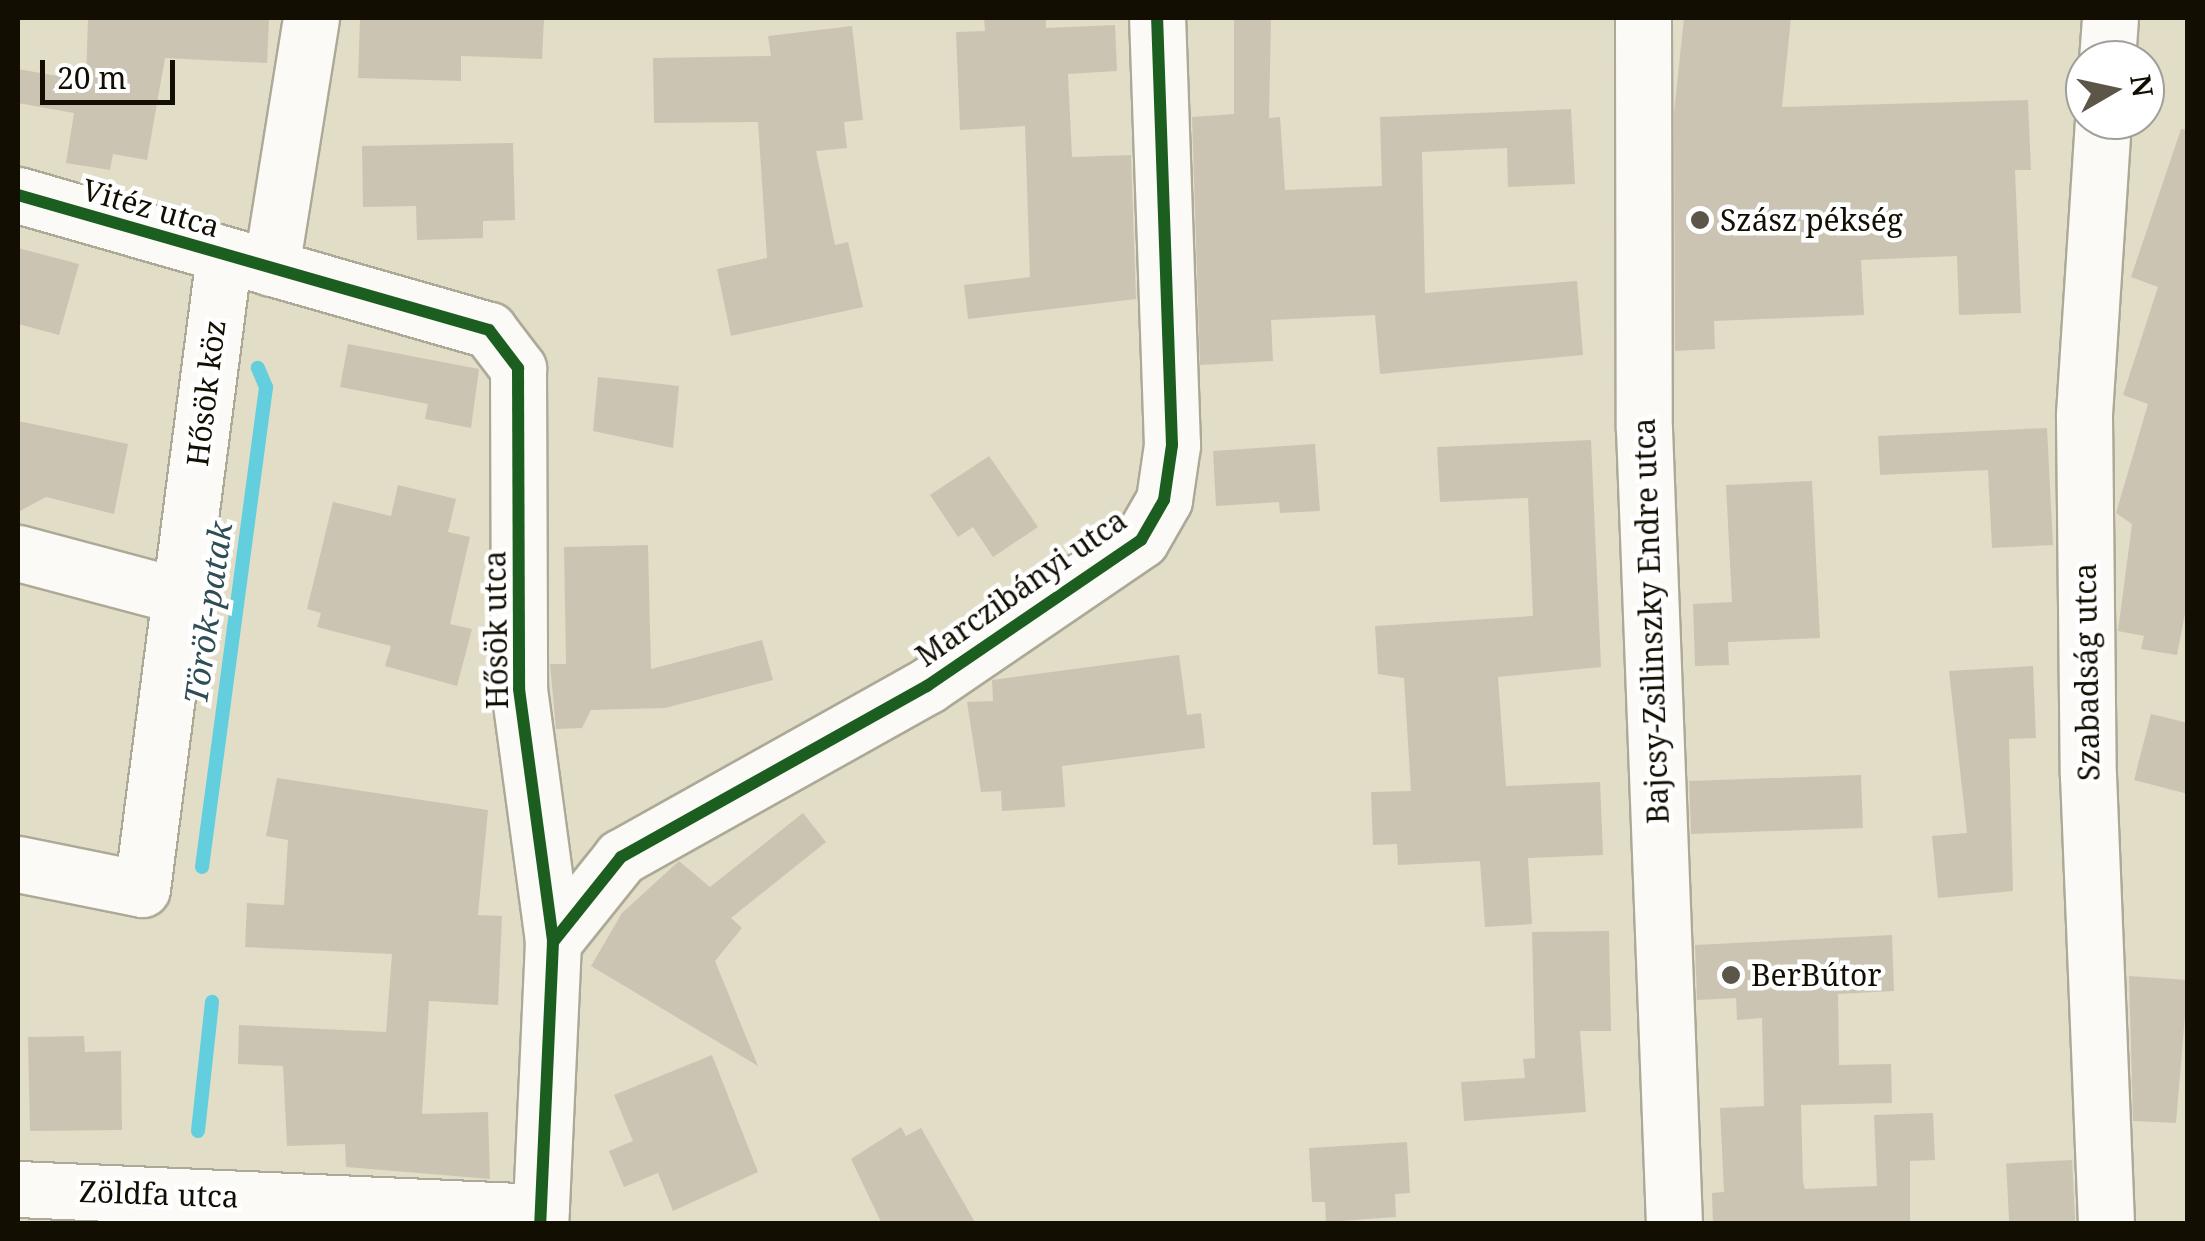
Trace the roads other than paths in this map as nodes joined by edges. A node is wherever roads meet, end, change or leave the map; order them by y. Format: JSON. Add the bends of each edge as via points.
{"nodes":[{"id":1,"x":311,"y":18,"type":"edge"},
{"id":2,"x":1156,"y":18,"type":"edge"},
{"id":3,"x":1643,"y":18,"type":"edge"},
{"id":4,"x":2102,"y":140,"type":"edge"},
{"id":5,"x":18,"y":194,"type":"edge"},
{"id":6,"x":248,"y":262,"type":"junction"},
{"id":7,"x":18,"y":553,"type":"edge"},
{"id":8,"x":180,"y":596,"type":"junction"},
{"id":9,"x":18,"y":864,"type":"edge"},
{"id":10,"x":552,"y":942,"type":"junction"},
{"id":11,"x":18,"y":1189,"type":"edge"},
{"id":12,"x":159,"y":1208,"type":"edge"},
{"id":13,"x":540,"y":1218,"type":"edge"},
{"id":14,"x":1674,"y":1224,"type":"edge"},
{"id":15,"x":2106,"y":1224,"type":"edge"}],
"edges":[{"from":1,"to":6,"type":"street"},
{"from":2,"to":10,"type":"street","name":"Marczibányi utca","via":[[1172,445],[1164,500],[1141,540],[928,686],[621,856]]},
{"from":3,"to":14,"type":"street","name":"Bajcsy-Zsilinszky Endre utca","via":[[1645,449]]},
{"from":4,"to":15,"type":"street","name":"Szabadság utca","via":[[2084,416],[2088,775]]},
{"from":5,"to":6,"type":"street","name":"Vitéz utca"},
{"from":6,"to":8,"type":"street","name":"Hősök köz"},
{"from":6,"to":10,"type":"street","name":"Hősök utca","via":[[489,330],[518,368],[518,689]]},
{"from":7,"to":8,"type":"street"},
{"from":8,"to":9,"type":"street","name":"Hősök köz","via":[[142,889]]},
{"from":10,"to":13,"type":"street","name":"Hősök utca"},
{"from":11,"to":12,"type":"street","name":"Zöldfa utca"},
{"from":12,"to":13,"type":"street","name":"Zöldfa utca"}]}
